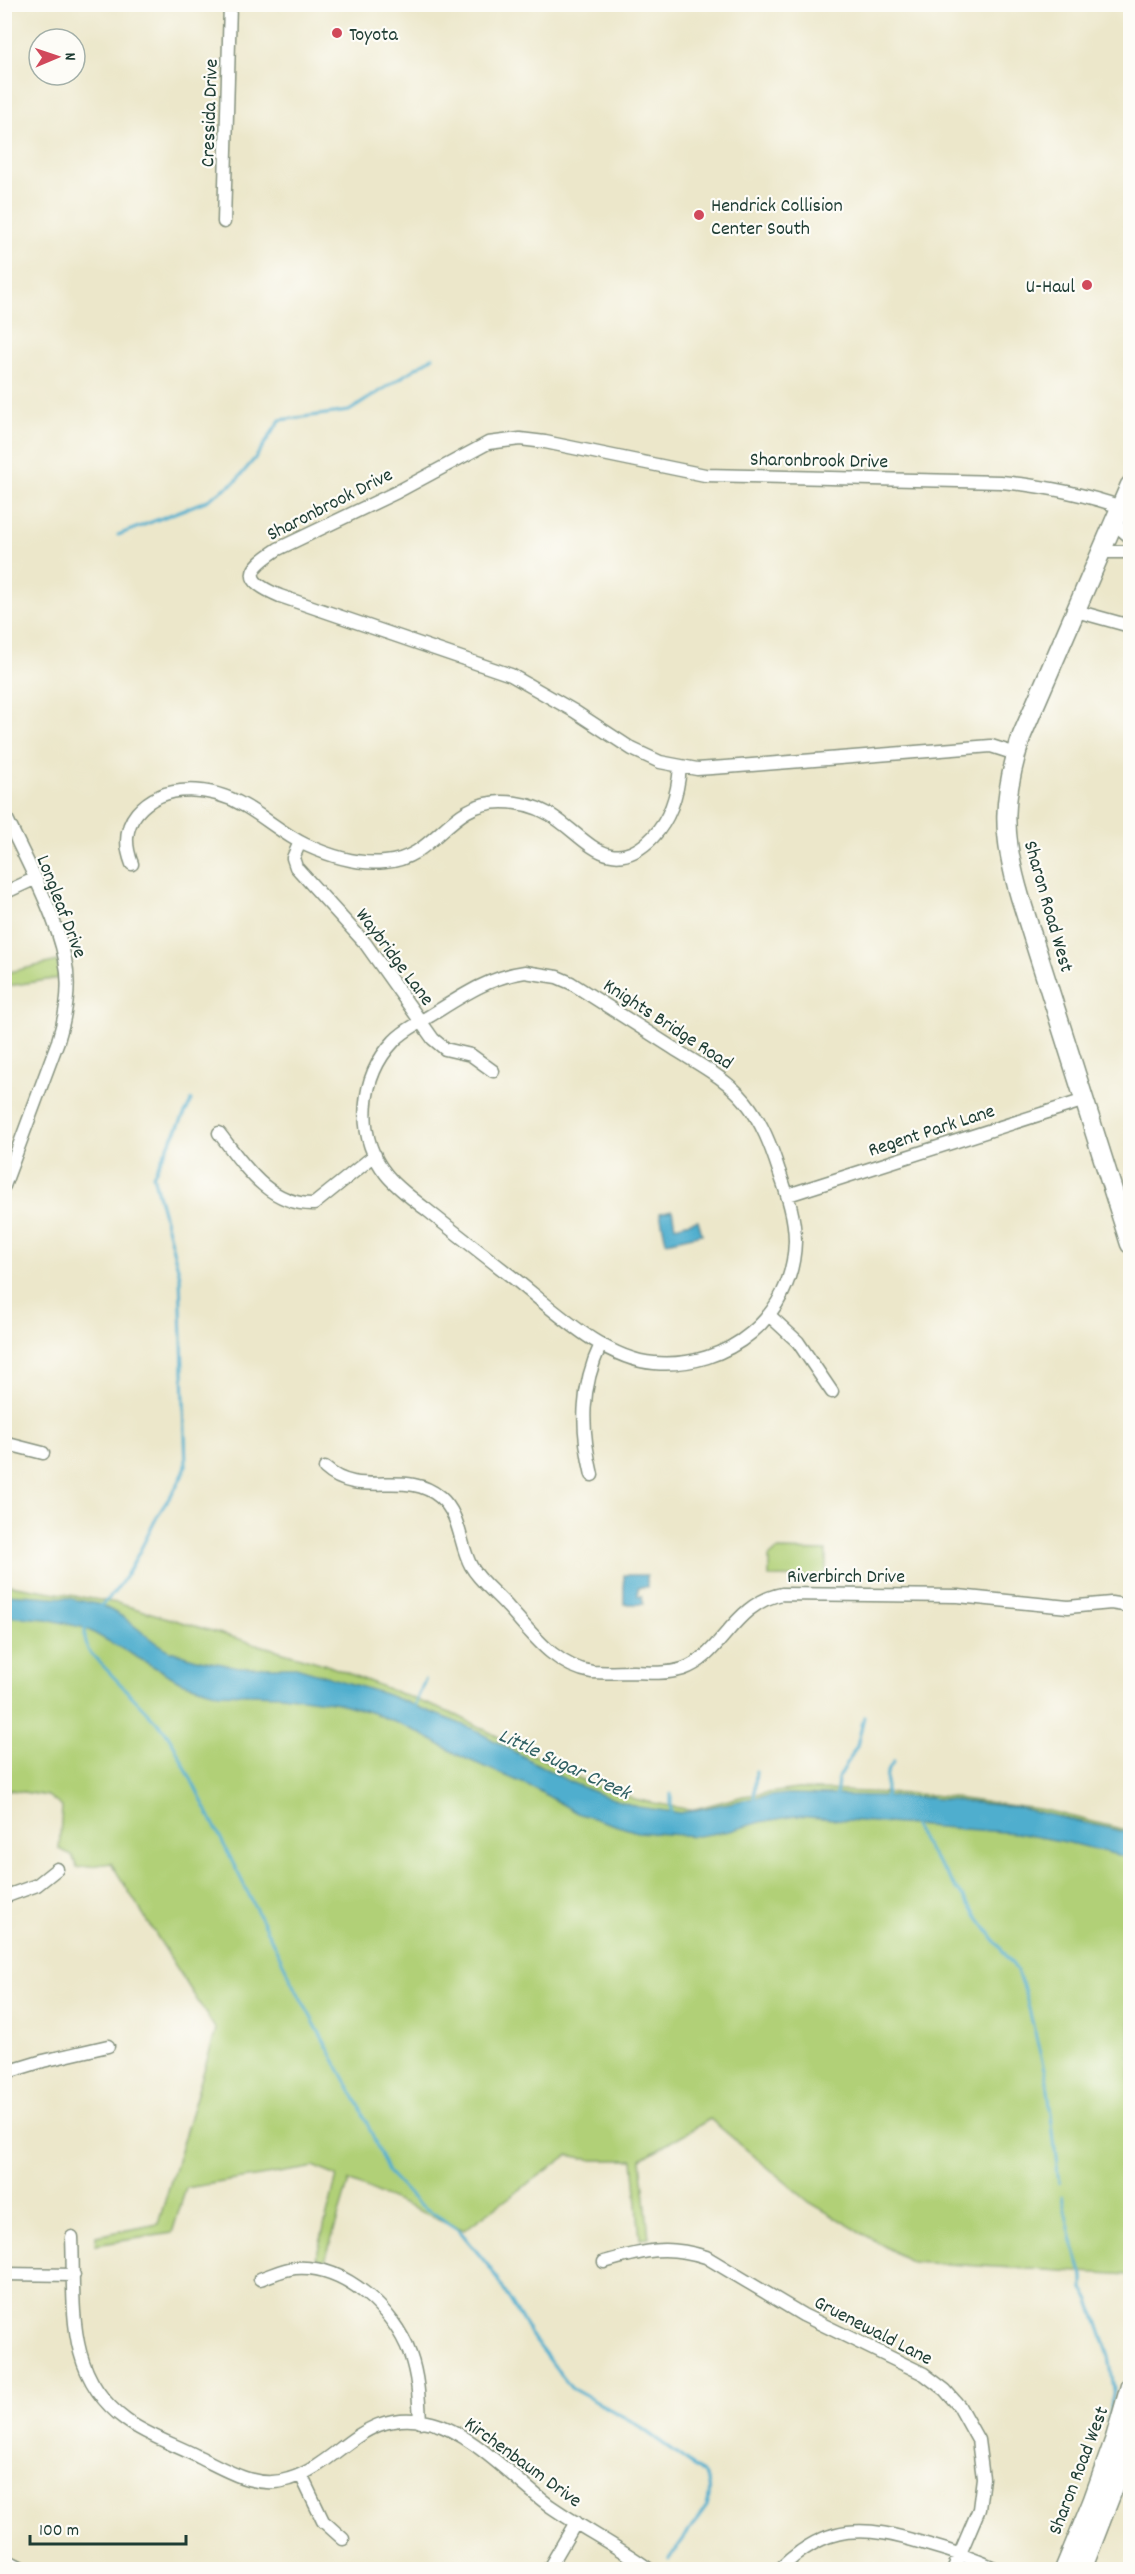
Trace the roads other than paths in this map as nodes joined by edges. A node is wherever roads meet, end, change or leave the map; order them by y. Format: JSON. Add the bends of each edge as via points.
{"nodes":[{"id":1,"x":230,"y":4,"type":"edge"},
{"id":2,"x":224,"y":222,"type":"dead end"},
{"id":3,"x":1131,"y":485,"type":"edge"},
{"id":4,"x":1118,"y":515,"type":"junction"},
{"id":5,"x":1131,"y":537,"type":"edge"},
{"id":6,"x":1102,"y":552,"type":"junction"},
{"id":7,"x":1131,"y":552,"type":"edge"},
{"id":8,"x":1076,"y":611,"type":"junction"},
{"id":9,"x":1131,"y":626,"type":"edge"},
{"id":10,"x":1016,"y":754,"type":"junction"},
{"id":11,"x":680,"y":767,"type":"junction"},
{"id":12,"x":4,"y":813,"type":"edge"},
{"id":13,"x":300,"y":842,"type":"junction"},
{"id":14,"x":132,"y":864,"type":"dead end"},
{"id":15,"x":34,"y":879,"type":"junction"},
{"id":16,"x":4,"y":893,"type":"edge"},
{"id":17,"x":421,"y":1022,"type":"junction"},
{"id":18,"x":493,"y":1071,"type":"dead end"},
{"id":19,"x":1085,"y":1100,"type":"junction"},
{"id":20,"x":219,"y":1133,"type":"dead end"},
{"id":21,"x":10,"y":1154,"type":"edge"},
{"id":22,"x":375,"y":1155,"type":"junction"},
{"id":23,"x":4,"y":1186,"type":"edge"},
{"id":24,"x":788,"y":1195,"type":"junction"},
{"id":25,"x":1131,"y":1244,"type":"edge"},
{"id":26,"x":770,"y":1316,"type":"junction"},
{"id":27,"x":601,"y":1344,"type":"junction"},
{"id":28,"x":832,"y":1392,"type":"dead end"},
{"id":29,"x":4,"y":1443,"type":"edge"},
{"id":30,"x":43,"y":1453,"type":"dead end"},
{"id":31,"x":325,"y":1468,"type":"dead end"},
{"id":32,"x":592,"y":1475,"type":"dead end"},
{"id":33,"x":1131,"y":1606,"type":"edge"},
{"id":34,"x":57,"y":1869,"type":"dead end"},
{"id":35,"x":4,"y":1897,"type":"edge"},
{"id":36,"x":108,"y":2046,"type":"dead end"},
{"id":37,"x":4,"y":2073,"type":"edge"},
{"id":38,"x":72,"y":2237,"type":"dead end"},
{"id":39,"x":604,"y":2262,"type":"dead end"},
{"id":40,"x":4,"y":2274,"type":"edge"},
{"id":41,"x":74,"y":2275,"type":"junction"},
{"id":42,"x":260,"y":2279,"type":"dead end"},
{"id":43,"x":1131,"y":2386,"type":"edge"},
{"id":44,"x":420,"y":2422,"type":"junction"},
{"id":45,"x":1131,"y":2446,"type":"edge"},
{"id":46,"x":301,"y":2475,"type":"junction"},
{"id":47,"x":576,"y":2522,"type":"junction"},
{"id":48,"x":343,"y":2539,"type":"dead end"},
{"id":49,"x":960,"y":2554,"type":"junction"},
{"id":50,"x":4,"y":2559,"type":"edge"},
{"id":51,"x":26,"y":2570,"type":"edge"},
{"id":52,"x":548,"y":2570,"type":"edge"},
{"id":53,"x":650,"y":2570,"type":"edge"},
{"id":54,"x":779,"y":2570,"type":"edge"},
{"id":55,"x":953,"y":2570,"type":"edge"},
{"id":56,"x":999,"y":2570,"type":"edge"},
{"id":57,"x":1064,"y":2570,"type":"edge"},
{"id":58,"x":1082,"y":2570,"type":"edge"}],
"edges":[{"from":1,"to":2,"type":"street","name":"Cressida Drive"},
{"from":3,"to":4,"type":"main road","name":"Sharon Road West"},
{"from":4,"to":5,"type":"street"},
{"from":4,"to":6,"type":"main road","name":"Sharon Road West"},
{"from":4,"to":11,"type":"street","name":"Sharonbrook Drive","via":[[1060,489],[1001,482],[705,475],[520,439],[488,443],[278,549],[256,564],[254,578],[259,587],[511,675],[641,754]]},
{"from":6,"to":7,"type":"street"},
{"from":6,"to":8,"type":"main road","name":"Sharon Road West"},
{"from":8,"to":9,"type":"street"},
{"from":8,"to":10,"type":"main road","name":"Sharon Road West"},
{"from":10,"to":11,"type":"street","name":"Sharonbrook Drive","via":[[991,746],[726,767]]},
{"from":10,"to":19,"type":"main road","name":"Sharon Road West","via":[[1006,802],[1012,871]]},
{"from":11,"to":13,"type":"street","via":[[675,798],[663,826],[643,846],[627,854],[597,851],[552,815],[517,802],[477,805],[465,810],[423,848],[391,862],[368,863],[329,855]]},
{"from":12,"to":15,"type":"street","name":"Longleaf Drive"},
{"from":13,"to":14,"type":"street","via":[[243,805],[212,793],[182,790],[149,802],[130,823],[127,847]]},
{"from":13,"to":17,"type":"street","name":"Waybridge Lane","via":[[293,858],[296,867],[365,943]]},
{"from":15,"to":16,"type":"street"},
{"from":15,"to":21,"type":"street","name":"Longleaf Drive","via":[[66,960],[67,998],[58,1041]]},
{"from":17,"to":18,"type":"street","name":"Waybridge Lane","via":[[445,1049],[471,1055]]},
{"from":17,"to":22,"type":"street","name":"Knights Bridge Road","via":[[384,1052],[369,1083],[365,1113]]},
{"from":17,"to":24,"type":"street","name":"Knights Bridge Road","via":[[478,987],[509,974],[541,973],[571,983],[732,1088],[767,1136]]},
{"from":19,"to":24,"type":"street","name":"Regent Park Lane"},
{"from":19,"to":25,"type":"main road","name":"Sharon Road West"},
{"from":20,"to":22,"type":"street","via":[[269,1192],[302,1204],[314,1203]]},
{"from":21,"to":23,"type":"street","name":"Longleaf Drive"},
{"from":22,"to":27,"type":"street","name":"Knights Bridge Road","via":[[399,1188]]},
{"from":24,"to":26,"type":"street","name":"Knights Bridge Road","via":[[794,1222],[793,1261],[780,1300]]},
{"from":26,"to":27,"type":"street","name":"Knights Bridge Road","via":[[739,1343],[693,1362],[646,1362]]},
{"from":26,"to":28,"type":"street","via":[[802,1347]]},
{"from":27,"to":32,"type":"street","via":[[588,1376],[583,1406]]},
{"from":29,"to":30,"type":"street"},
{"from":31,"to":33,"type":"street","name":"Riverbirch Drive","via":[[334,1477],[350,1483],[413,1484],[442,1498],[458,1524],[465,1554],[479,1577],[544,1647],[573,1666],[592,1671],[661,1673],[684,1669],[704,1656],[760,1600],[782,1594],[951,1596],[1068,1607],[1111,1603]]},
{"from":34,"to":35,"type":"street","via":[[37,1885]]},
{"from":36,"to":37,"type":"street"},
{"from":38,"to":41,"type":"street","name":"Kirchenbaum Drive"},
{"from":39,"to":49,"type":"street","name":"Gruenewald Lane","via":[[660,2248],[705,2257],[802,2315],[937,2384],[966,2415],[982,2459],[979,2509]]},
{"from":40,"to":41,"type":"street"},
{"from":41,"to":46,"type":"street","name":"Kirchenbaum Drive","via":[[81,2360],[99,2394],[112,2408],[136,2426],[242,2477],[280,2482]]},
{"from":42,"to":44,"type":"street","via":[[294,2268],[313,2269],[350,2283],[381,2307],[394,2322],[410,2354],[419,2394]]},
{"from":43,"to":57,"type":"main road","name":"Sharon Road West","via":[[1104,2470]]},
{"from":44,"to":46,"type":"street","name":"Kirchenbaum Drive","via":[[372,2428]]},
{"from":44,"to":47,"type":"street","name":"Kirchenbaum Drive","via":[[463,2437],[515,2480]]},
{"from":45,"to":58,"type":"main road","name":"Sharon Road West"},
{"from":46,"to":48,"type":"street","via":[[323,2521]]},
{"from":47,"to":52,"type":"street"},
{"from":47,"to":53,"type":"street","name":"Kirchenbaum Drive"},
{"from":49,"to":54,"type":"street","via":[[896,2534],[859,2530],[817,2540]]},
{"from":49,"to":55,"type":"street","name":"Gruenewald Lane"},
{"from":49,"to":56,"type":"street"},
{"from":50,"to":51,"type":"street"}]}
